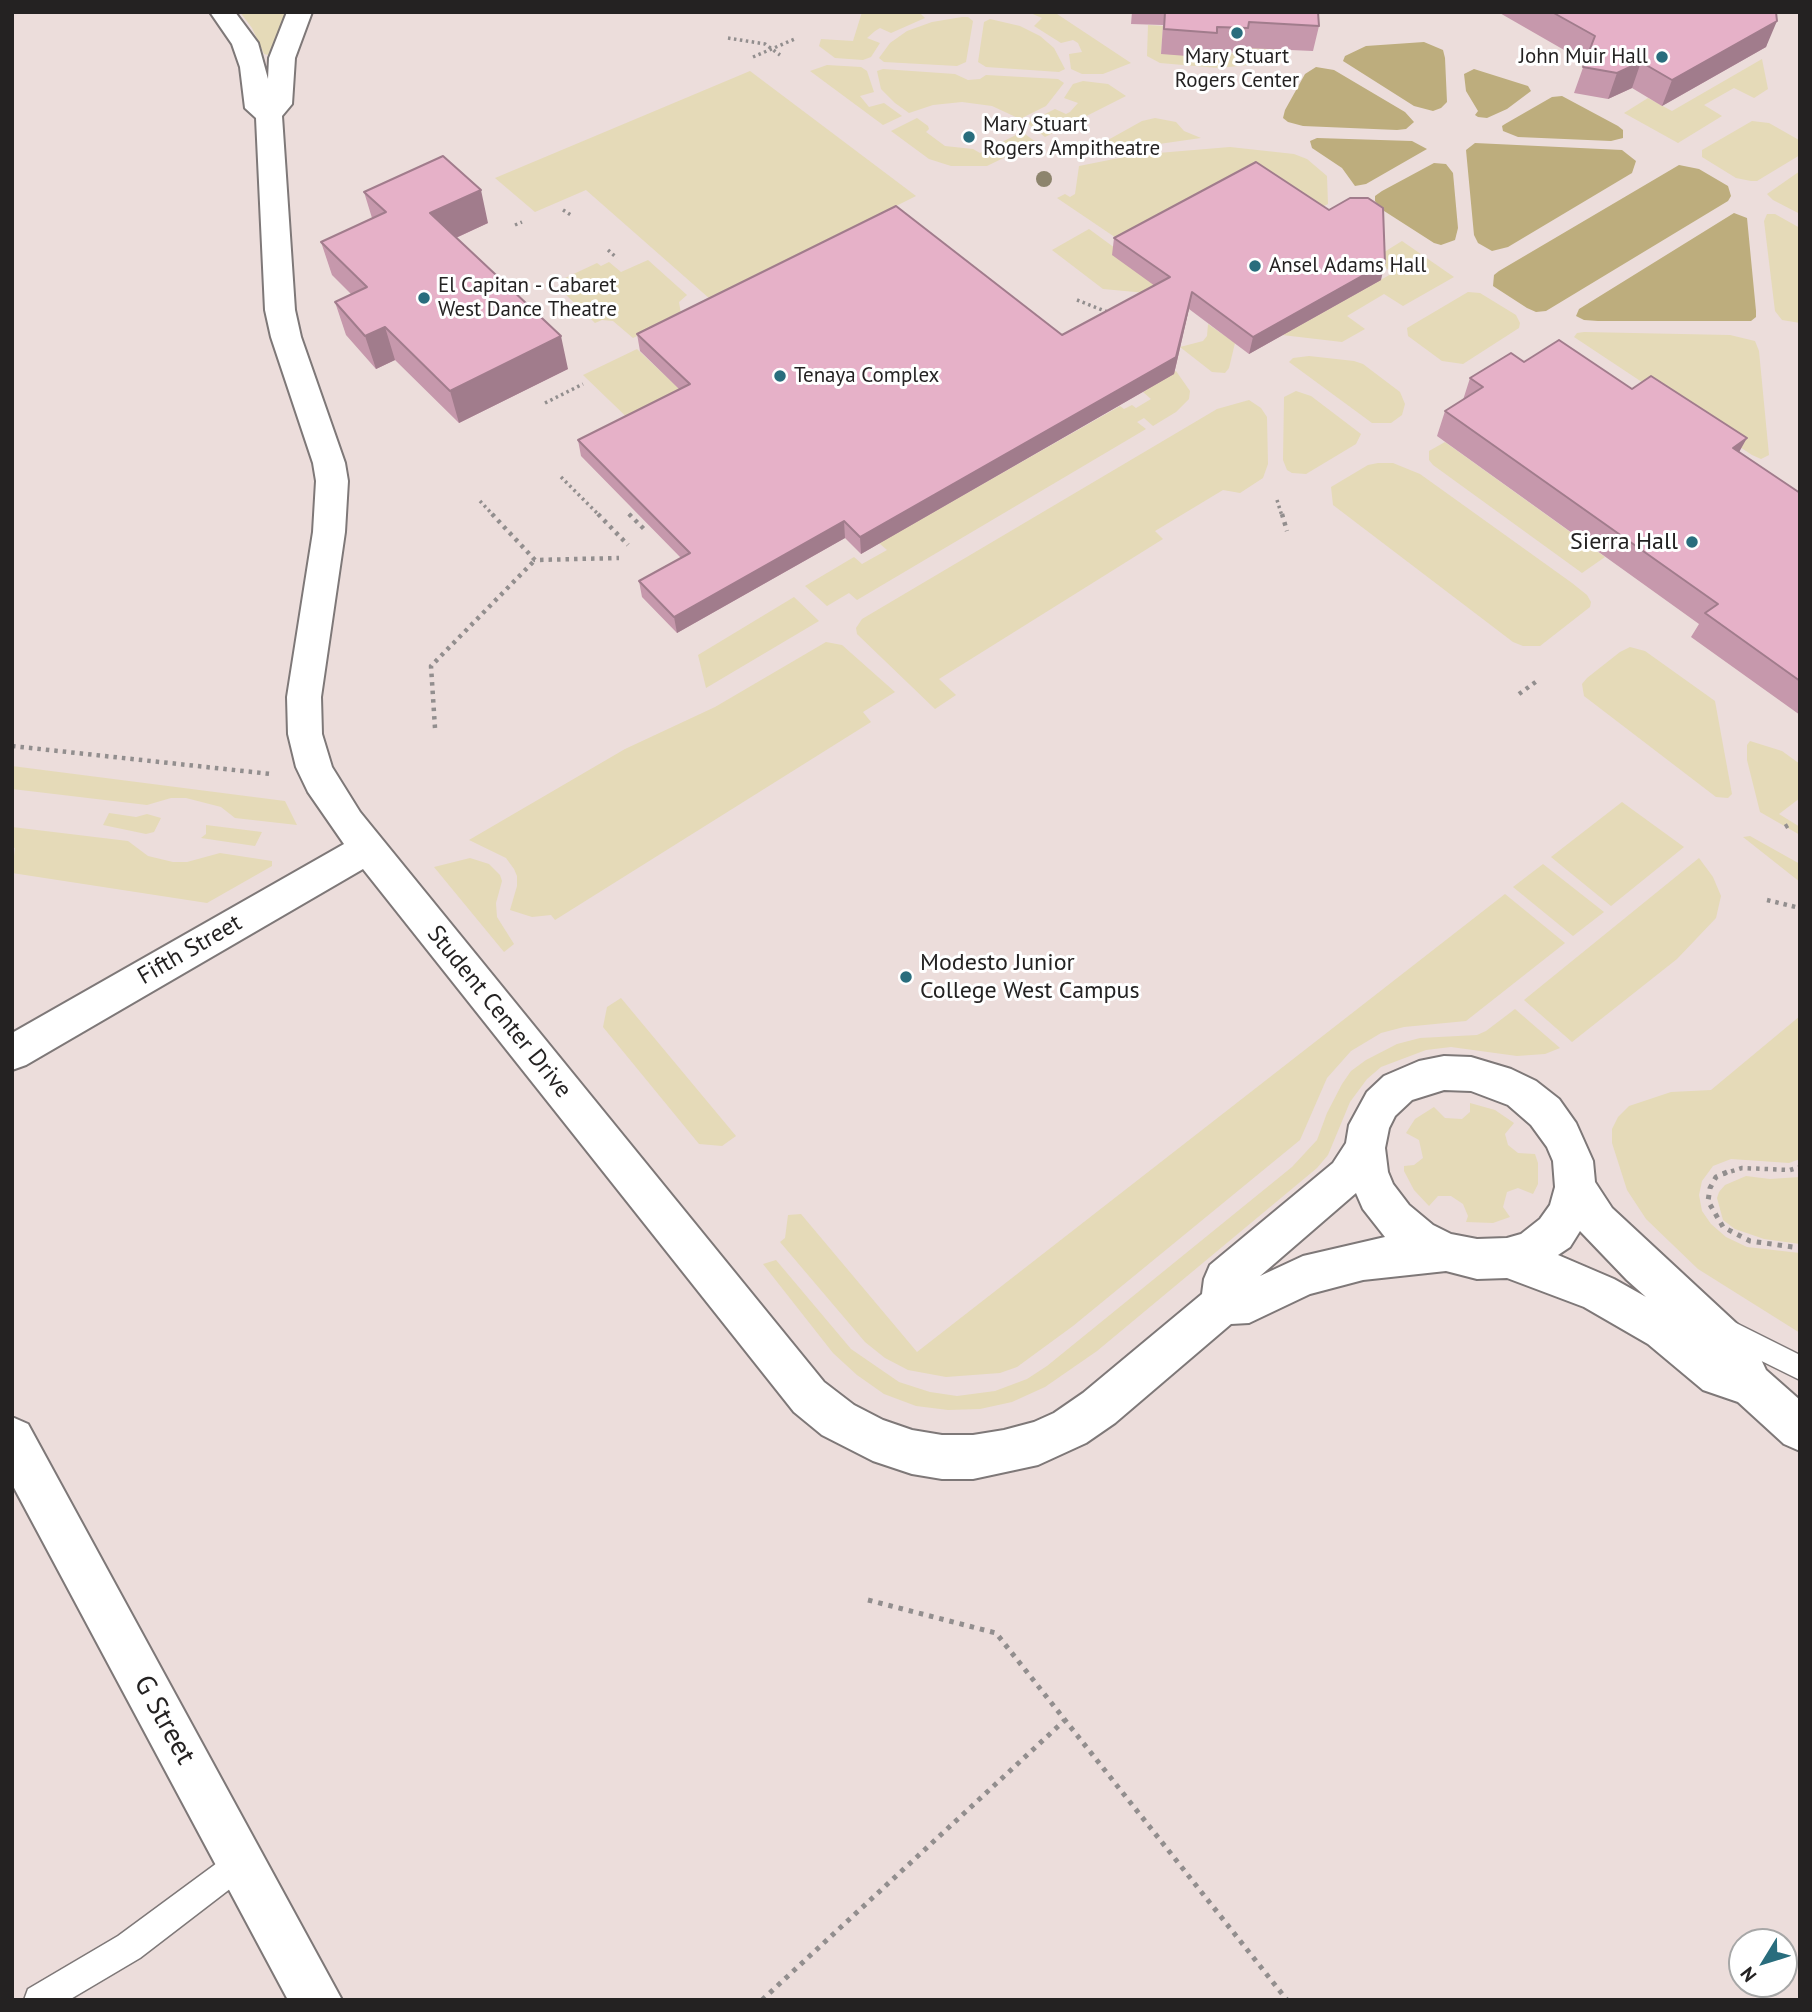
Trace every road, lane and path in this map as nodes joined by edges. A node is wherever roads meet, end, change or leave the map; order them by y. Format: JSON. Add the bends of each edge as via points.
{"nodes":[{"id":1,"x":222,"y":12,"type":"edge"},
{"id":2,"x":300,"y":12,"type":"edge"},
{"id":3,"x":728,"y":38,"type":"dead end"},
{"id":4,"x":797,"y":38,"type":"dead end"},
{"id":5,"x":772,"y":49,"type":"junction"},
{"id":6,"x":780,"y":55,"type":"dead end"},
{"id":7,"x":753,"y":57,"type":"dead end"},
{"id":8,"x":269,"y":115,"type":"junction"},
{"id":9,"x":564,"y":210,"type":"dead end"},
{"id":10,"x":571,"y":215,"type":"dead end"},
{"id":11,"x":522,"y":222,"type":"dead end"},
{"id":12,"x":514,"y":225,"type":"dead end"},
{"id":13,"x":608,"y":250,"type":"dead end"},
{"id":14,"x":617,"y":258,"type":"dead end"},
{"id":15,"x":1077,"y":300,"type":"dead end"},
{"id":16,"x":1114,"y":314,"type":"edge"},
{"id":17,"x":583,"y":384,"type":"dead end"},
{"id":18,"x":545,"y":402,"type":"dead end"},
{"id":19,"x":561,"y":477,"type":"dead end"},
{"id":20,"x":1277,"y":500,"type":"dead end"},
{"id":21,"x":480,"y":501,"type":"dead end"},
{"id":22,"x":629,"y":514,"type":"edge"},
{"id":23,"x":646,"y":531,"type":"edge"},
{"id":24,"x":1287,"y":531,"type":"dead end"},
{"id":25,"x":628,"y":545,"type":"dead end"},
{"id":26,"x":620,"y":558,"type":"dead end"},
{"id":27,"x":535,"y":559,"type":"junction"},
{"id":28,"x":1537,"y":681,"type":"dead end"},
{"id":29,"x":1519,"y":694,"type":"dead end"},
{"id":30,"x":435,"y":728,"type":"dead end"},
{"id":31,"x":12,"y":746,"type":"edge"},
{"id":32,"x":314,"y":767,"type":"junction"},
{"id":33,"x":1792,"y":823,"type":"dead end"},
{"id":34,"x":1785,"y":827,"type":"dead end"},
{"id":35,"x":369,"y":848,"type":"junction"},
{"id":36,"x":1767,"y":900,"type":"dead end"},
{"id":37,"x":1800,"y":908,"type":"edge"},
{"id":38,"x":12,"y":1053,"type":"edge"},
{"id":39,"x":1365,"y":1148,"type":"junction"},
{"id":40,"x":1800,"y":1167,"type":"edge"},
{"id":41,"x":1575,"y":1187,"type":"junction"},
{"id":42,"x":1800,"y":1248,"type":"edge"},
{"id":43,"x":1446,"y":1252,"type":"junction"},
{"id":44,"x":1507,"y":1258,"type":"junction"},
{"id":45,"x":1222,"y":1304,"type":"junction"},
{"id":46,"x":1695,"y":1315,"type":"junction"},
{"id":47,"x":1800,"y":1368,"type":"edge"},
{"id":48,"x":1751,"y":1384,"type":"junction"},
{"id":49,"x":1800,"y":1429,"type":"edge"},
{"id":50,"x":12,"y":1439,"type":"edge"},
{"id":51,"x":868,"y":1600,"type":"dead end"},
{"id":52,"x":1065,"y":1720,"type":"junction"},
{"id":53,"x":242,"y":1862,"type":"junction"},
{"id":54,"x":39,"y":2000,"type":"edge"},
{"id":55,"x":316,"y":2000,"type":"edge"},
{"id":56,"x":762,"y":2000,"type":"edge"},
{"id":57,"x":1287,"y":2000,"type":"edge"}],
"edges":[{"from":1,"to":8,"type":"street","name":"Student Center Drive","via":[[245,43],[258,108]]},
{"from":2,"to":8,"type":"street","name":"Student Center Drive","via":[[282,58],[278,104]]},
{"from":3,"to":5,"type":"path"},
{"from":4,"to":5,"type":"path"},
{"from":5,"to":6,"type":"path"},
{"from":5,"to":7,"type":"path"},
{"from":8,"to":32,"type":"street","name":"Student Center Drive","via":[[280,310],[332,481],[329,532],[304,696],[305,734]]},
{"from":9,"to":10,"type":"path"},
{"from":11,"to":12,"type":"path"},
{"from":13,"to":14,"type":"path"},
{"from":15,"to":16,"type":"path"},
{"from":17,"to":18,"type":"path"},
{"from":19,"to":25,"type":"path"},
{"from":20,"to":24,"type":"path"},
{"from":21,"to":27,"type":"path"},
{"from":22,"to":23,"type":"path"},
{"from":26,"to":27,"type":"path"},
{"from":27,"to":30,"type":"path","via":[[431,666]]},
{"from":28,"to":29,"type":"path"},
{"from":31,"to":32,"type":"path","via":[[262,775]]},
{"from":32,"to":35,"type":"street","name":"Student Center Drive","via":[[340,813]]},
{"from":33,"to":34,"type":"path"},
{"from":35,"to":38,"type":"street","name":"Fifth Street"},
{"from":35,"to":45,"type":"street","name":"Student Center Drive","via":[[809,1397],[838,1420],[889,1445],[942,1457],[973,1457],[1038,1443],[1099,1408]]},
{"from":36,"to":37,"type":"path"},
{"from":39,"to":41,"type":"street","via":[[1369,1125],[1381,1104],[1398,1088],[1444,1073],[1471,1074],[1522,1093],[1545,1112],[1573,1161]]},
{"from":39,"to":43,"type":"street","via":[[1368,1172],[1394,1218],[1418,1239]]},
{"from":39,"to":45,"type":"street","via":[[1348,1176],[1225,1279]]},
{"from":40,"to":42,"type":"path","via":[[1729,1171],[1716,1177],[1708,1201],[1723,1227],[1735,1235]]},
{"from":41,"to":44,"type":"street","via":[[1569,1212],[1555,1233],[1534,1249]]},
{"from":41,"to":46,"type":"street","via":[[1597,1221]]},
{"from":43,"to":44,"type":"street","via":[[1477,1259]]},
{"from":43,"to":45,"type":"street","via":[[1342,1265],[1286,1283],[1249,1303]]},
{"from":44,"to":48,"type":"street","via":[[1599,1293],[1663,1330],[1718,1375]]},
{"from":46,"to":47,"type":"lane"},
{"from":46,"to":48,"type":"street","via":[[1735,1351]]},
{"from":48,"to":49,"type":"street"},
{"from":50,"to":53,"type":"street","name":"G Street"},
{"from":51,"to":52,"type":"path","via":[[996,1633]]},
{"from":52,"to":56,"type":"path"},
{"from":52,"to":57,"type":"path"},
{"from":53,"to":54,"type":"lane","via":[[129,1947]]},
{"from":53,"to":55,"type":"street","name":"G Street"}]}
